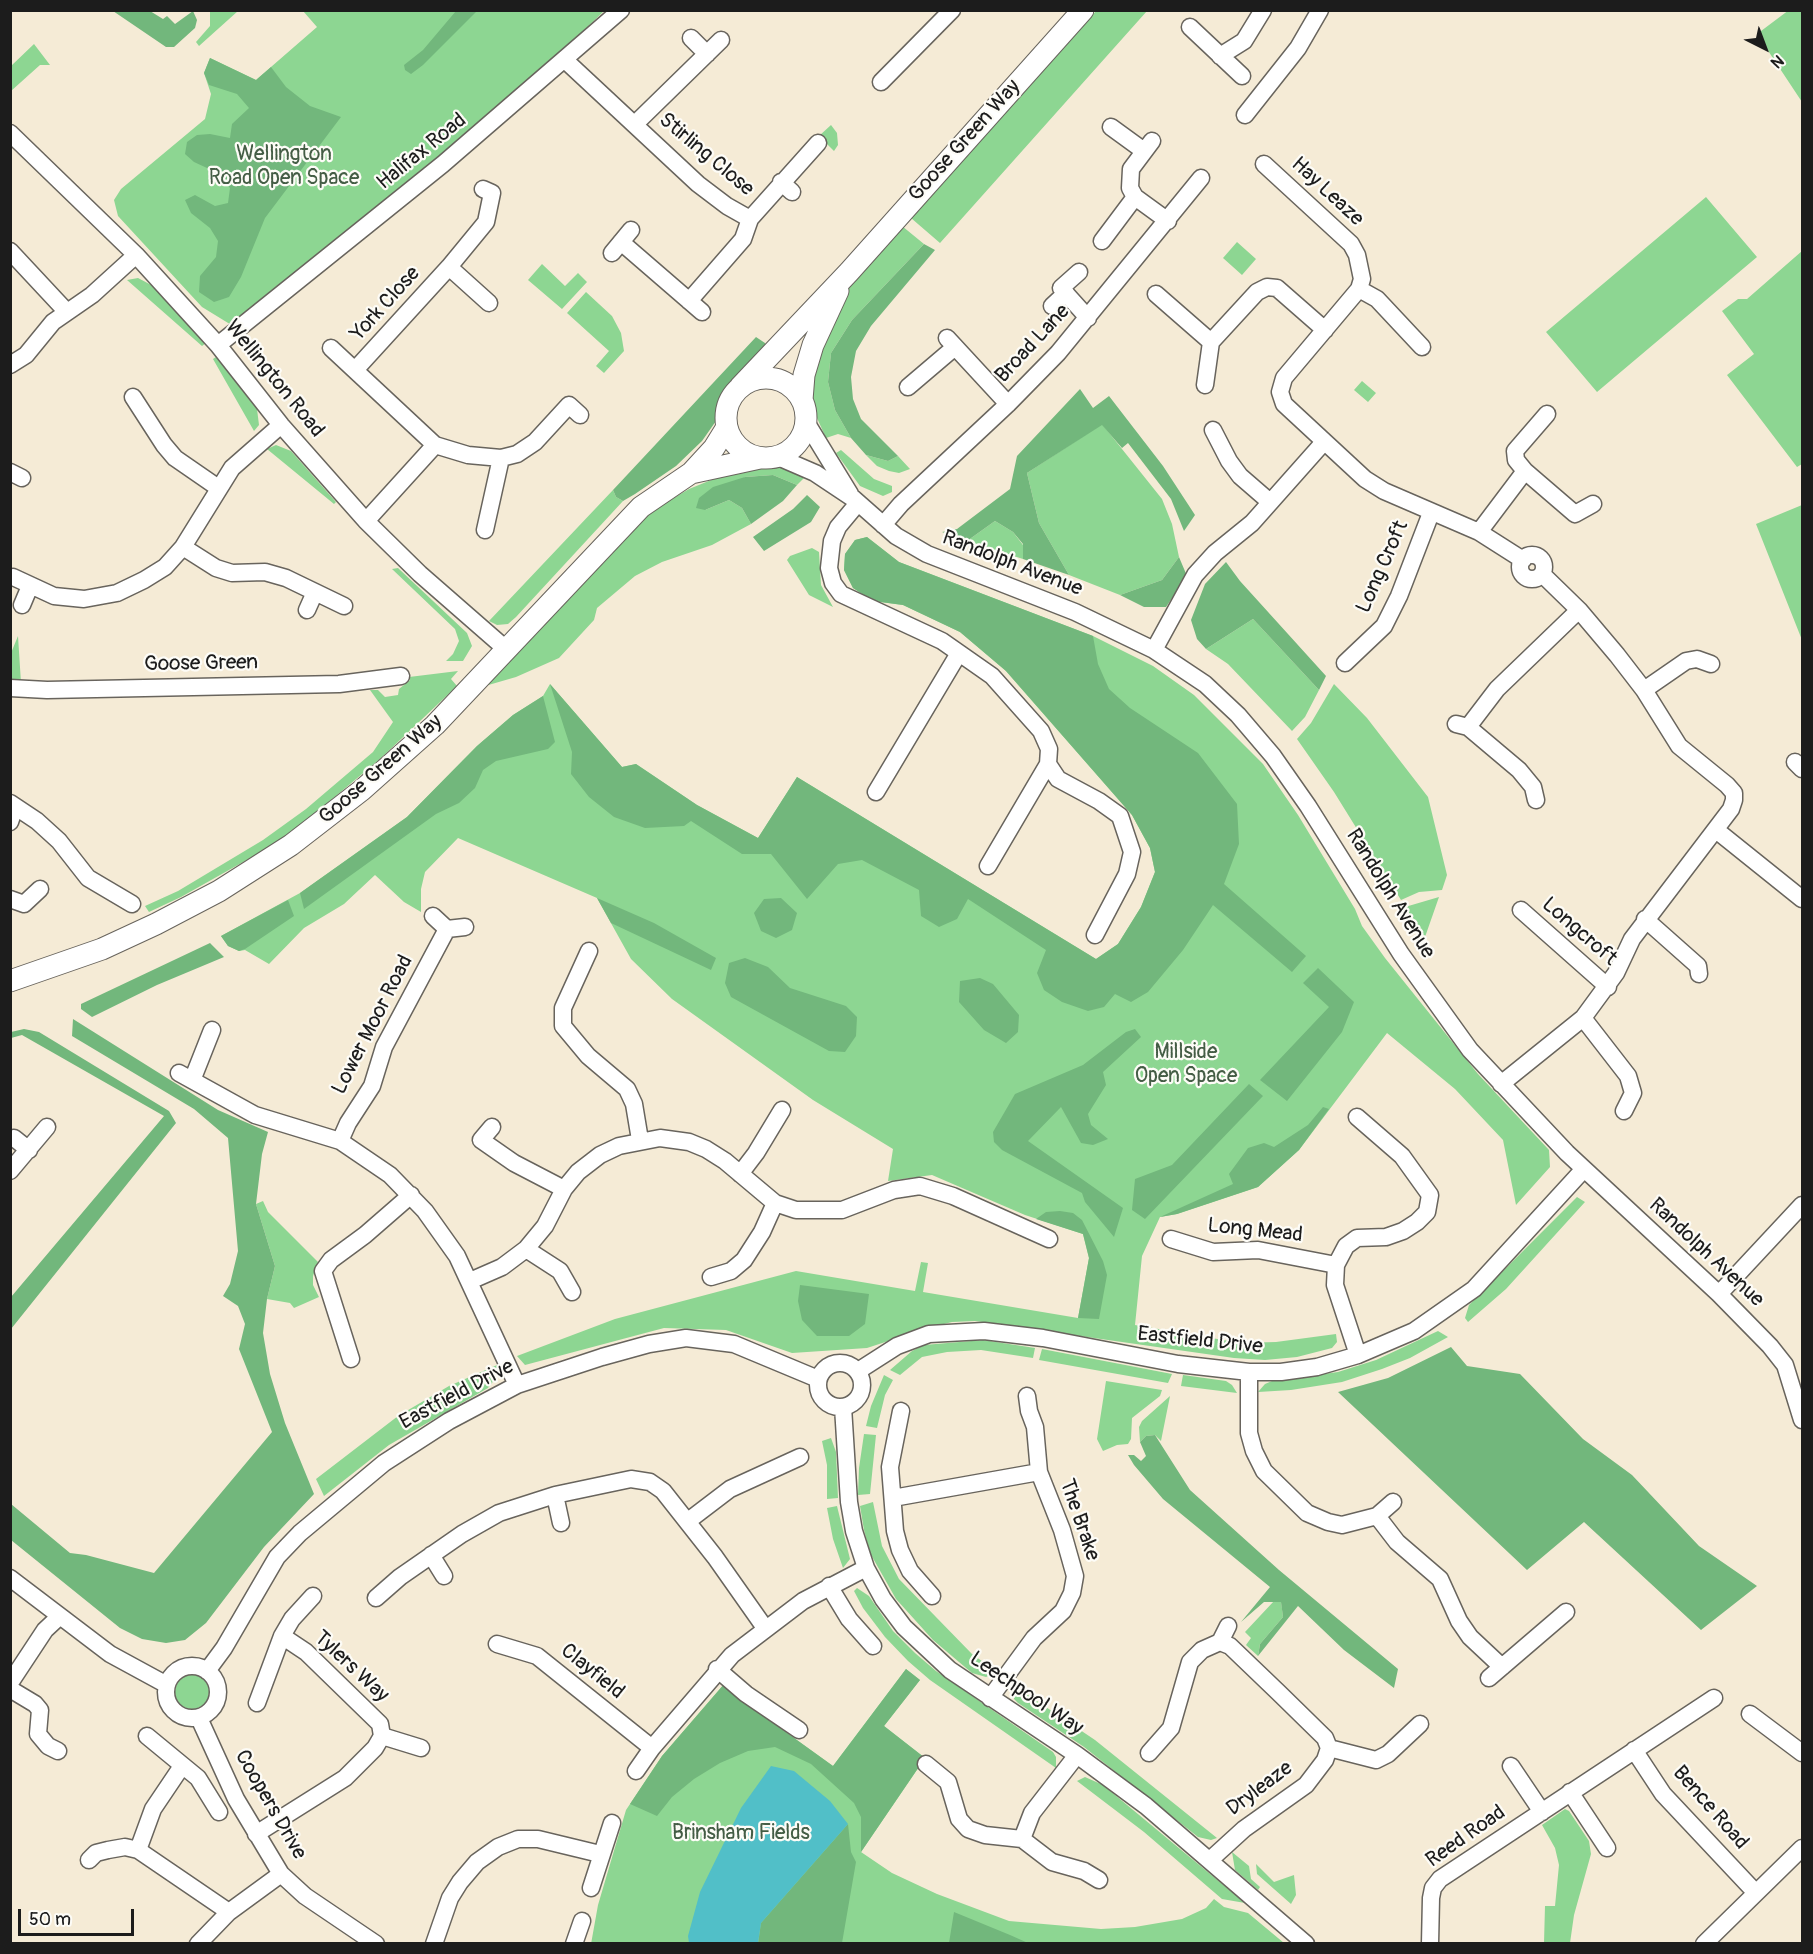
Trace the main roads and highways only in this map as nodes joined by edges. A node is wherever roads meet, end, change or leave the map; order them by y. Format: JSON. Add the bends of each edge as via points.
{"nodes":[{"id":1,"x":1083,"y":10,"type":"edge"},
{"id":2,"x":849,"y":272,"type":"junction"},
{"id":3,"x":740,"y":387,"type":"junction"},
{"id":4,"x":802,"y":400,"type":"junction"},
{"id":5,"x":727,"y":427,"type":"junction"},
{"id":6,"x":769,"y":457,"type":"junction"},
{"id":7,"x":691,"y":473,"type":"junction"},
{"id":8,"x":10,"y":981,"type":"edge"}],
"edges":[{"from":1,"to":2,"type":"main road","name":"Goose Green Way"},
{"from":2,"to":3,"type":"main road","name":"Goose Green Way"},
{"from":2,"to":4,"type":"main road","name":"Goose Green Way","via":[[813,345]]},
{"from":3,"to":4,"type":"main road","via":[[762,378],[775,379],[795,390]]},
{"from":3,"to":5,"type":"main road","via":[[728,405]]},
{"from":4,"to":6,"type":"main road","via":[[806,422],[797,444]]},
{"from":5,"to":6,"type":"main road","via":[[739,447]]},
{"from":5,"to":7,"type":"main road","name":"Goose Green Way"},
{"from":6,"to":7,"type":"main road","name":"Goose Green Way"},
{"from":7,"to":8,"type":"main road","name":"Goose Green Way","via":[[654,496],[625,521],[408,751],[344,805],[219,891],[102,949]]}]}
